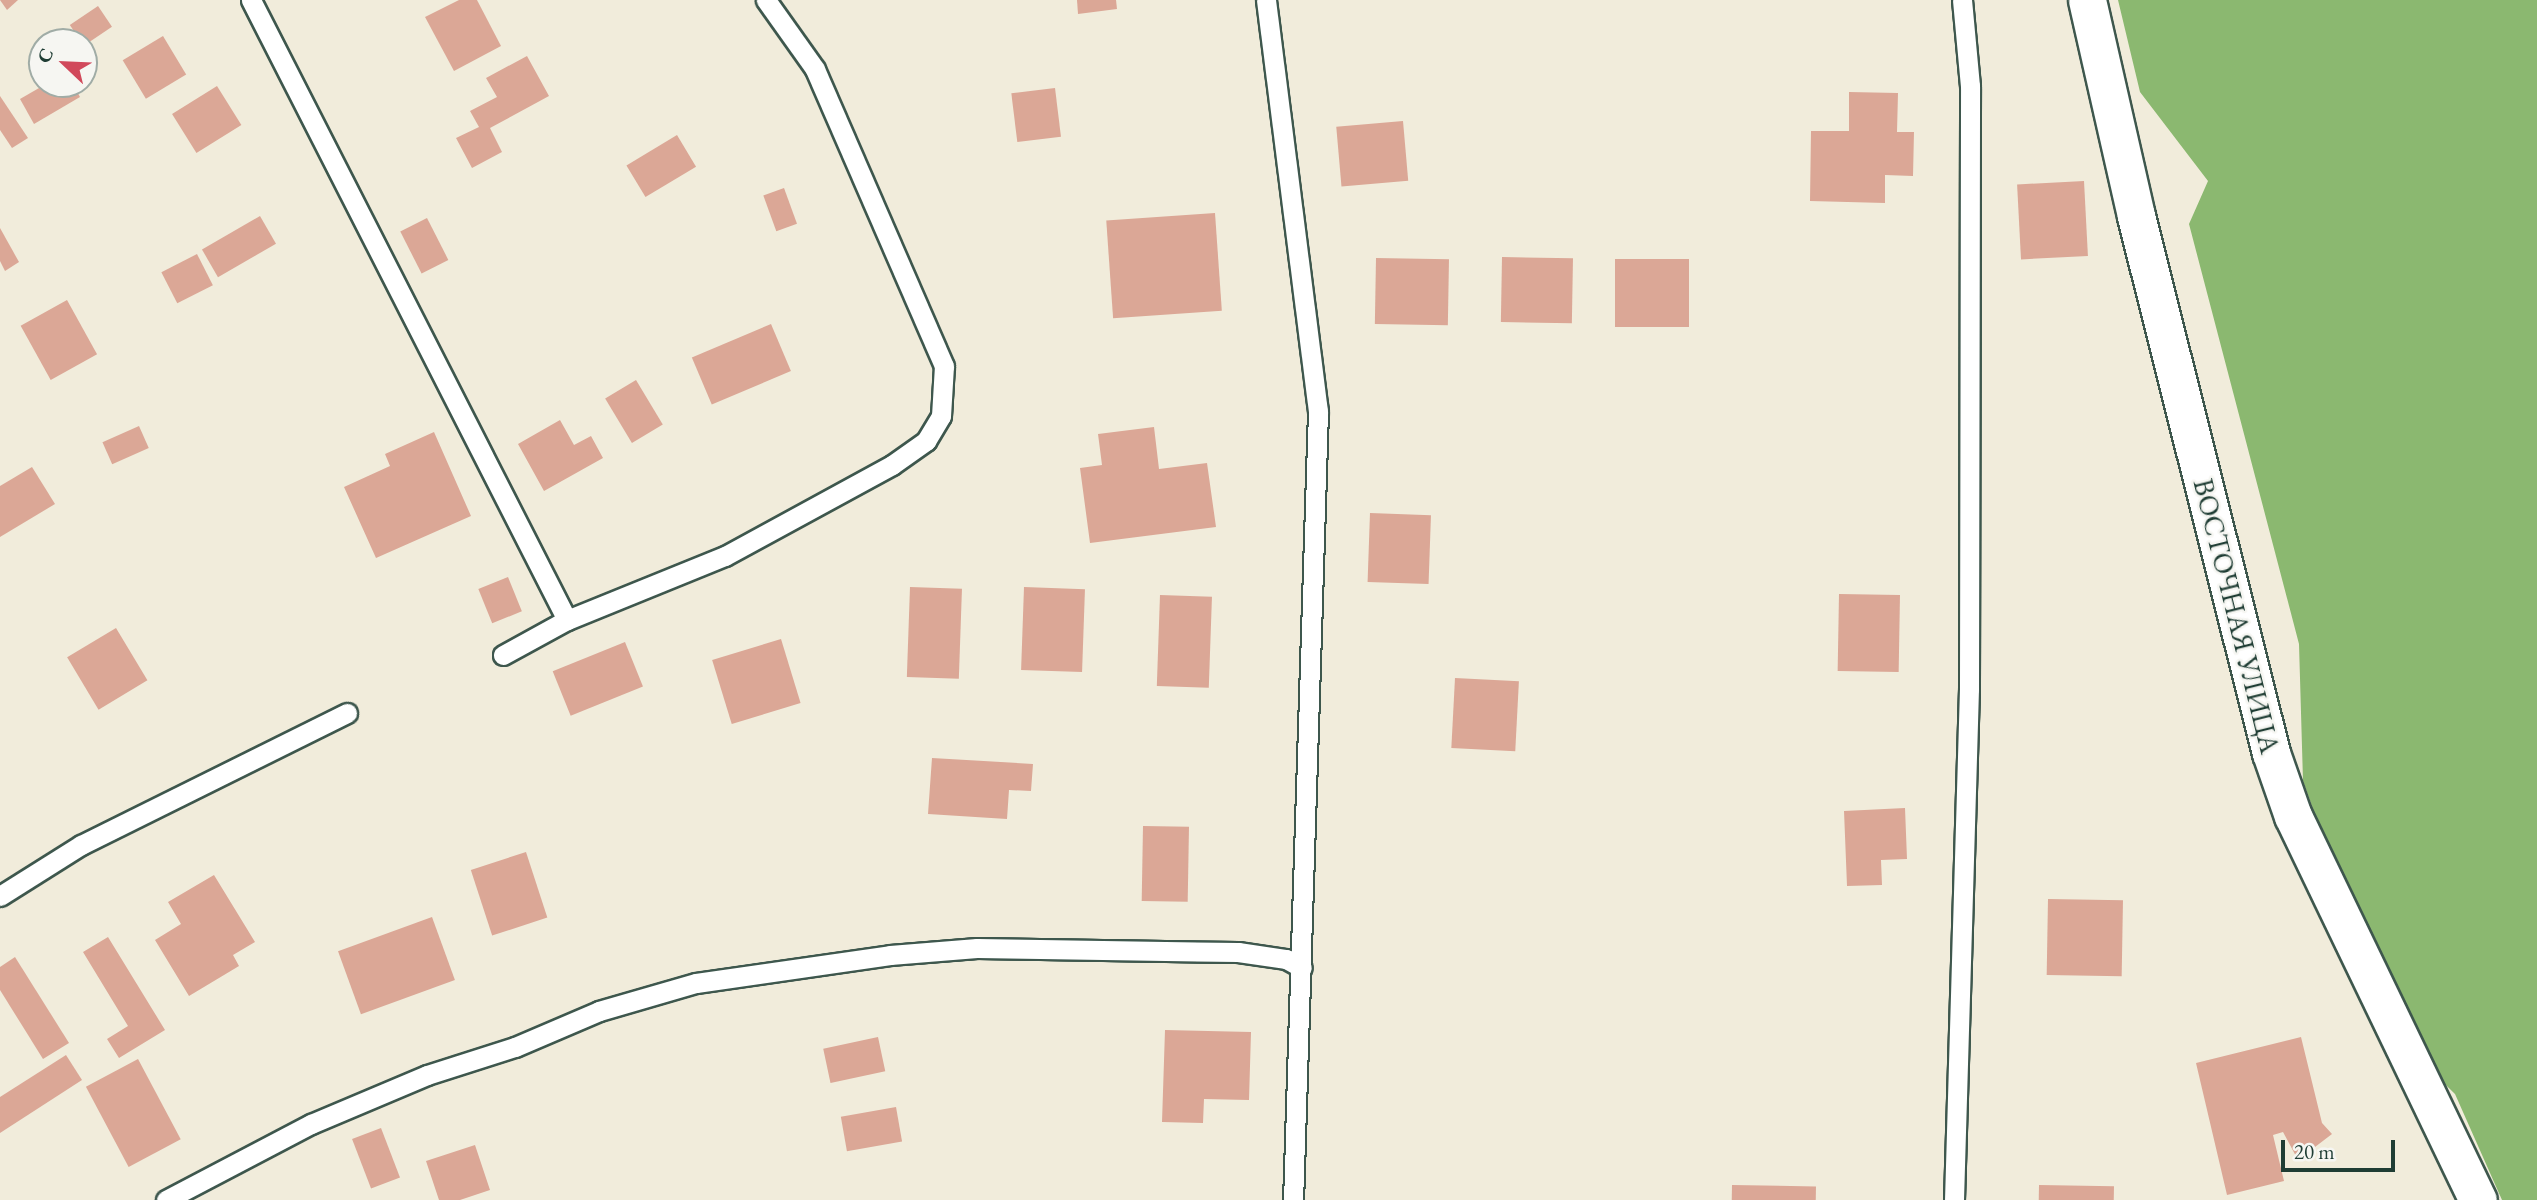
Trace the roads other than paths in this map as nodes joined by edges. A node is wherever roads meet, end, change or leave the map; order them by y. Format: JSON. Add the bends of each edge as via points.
{"nodes":[{"id":1,"x":251,"y":0,"type":"edge"},
{"id":2,"x":766,"y":0,"type":"edge"},
{"id":3,"x":1266,"y":0,"type":"edge"},
{"id":4,"x":1962,"y":0,"type":"edge"},
{"id":5,"x":2087,"y":0,"type":"edge"},
{"id":6,"x":567,"y":620,"type":"junction"},
{"id":7,"x":503,"y":655,"type":"dead end"},
{"id":8,"x":347,"y":713,"type":"dead end"},
{"id":9,"x":0,"y":896,"type":"edge"},
{"id":10,"x":1302,"y":968,"type":"junction"},
{"id":11,"x":166,"y":1200,"type":"edge"},
{"id":12,"x":1293,"y":1200,"type":"edge"},
{"id":13,"x":1954,"y":1200,"type":"edge"},
{"id":14,"x":2478,"y":1200,"type":"edge"}],
"edges":[{"from":1,"to":6,"type":"lane"},
{"from":2,"to":6,"type":"lane","via":[[815,69],[944,366],[941,416],[926,441],[821,504],[725,556]]},
{"from":3,"to":10,"type":"lane","via":[[1318,411]]},
{"from":4,"to":13,"type":"lane","via":[[1970,86],[1969,689]]},
{"from":5,"to":14,"type":"street","name":"ВОСТОЧНАЯ УЛИЦА","via":[[2136,216],[2274,763],[2293,816]]},
{"from":6,"to":7,"type":"lane"},
{"from":8,"to":9,"type":"lane","via":[[81,845]]},
{"from":10,"to":11,"type":"lane","via":[[1286,959],[1238,952],[977,948],[890,955],[696,984],[599,1011],[515,1047],[427,1075],[312,1124]]},
{"from":10,"to":12,"type":"lane"}]}
